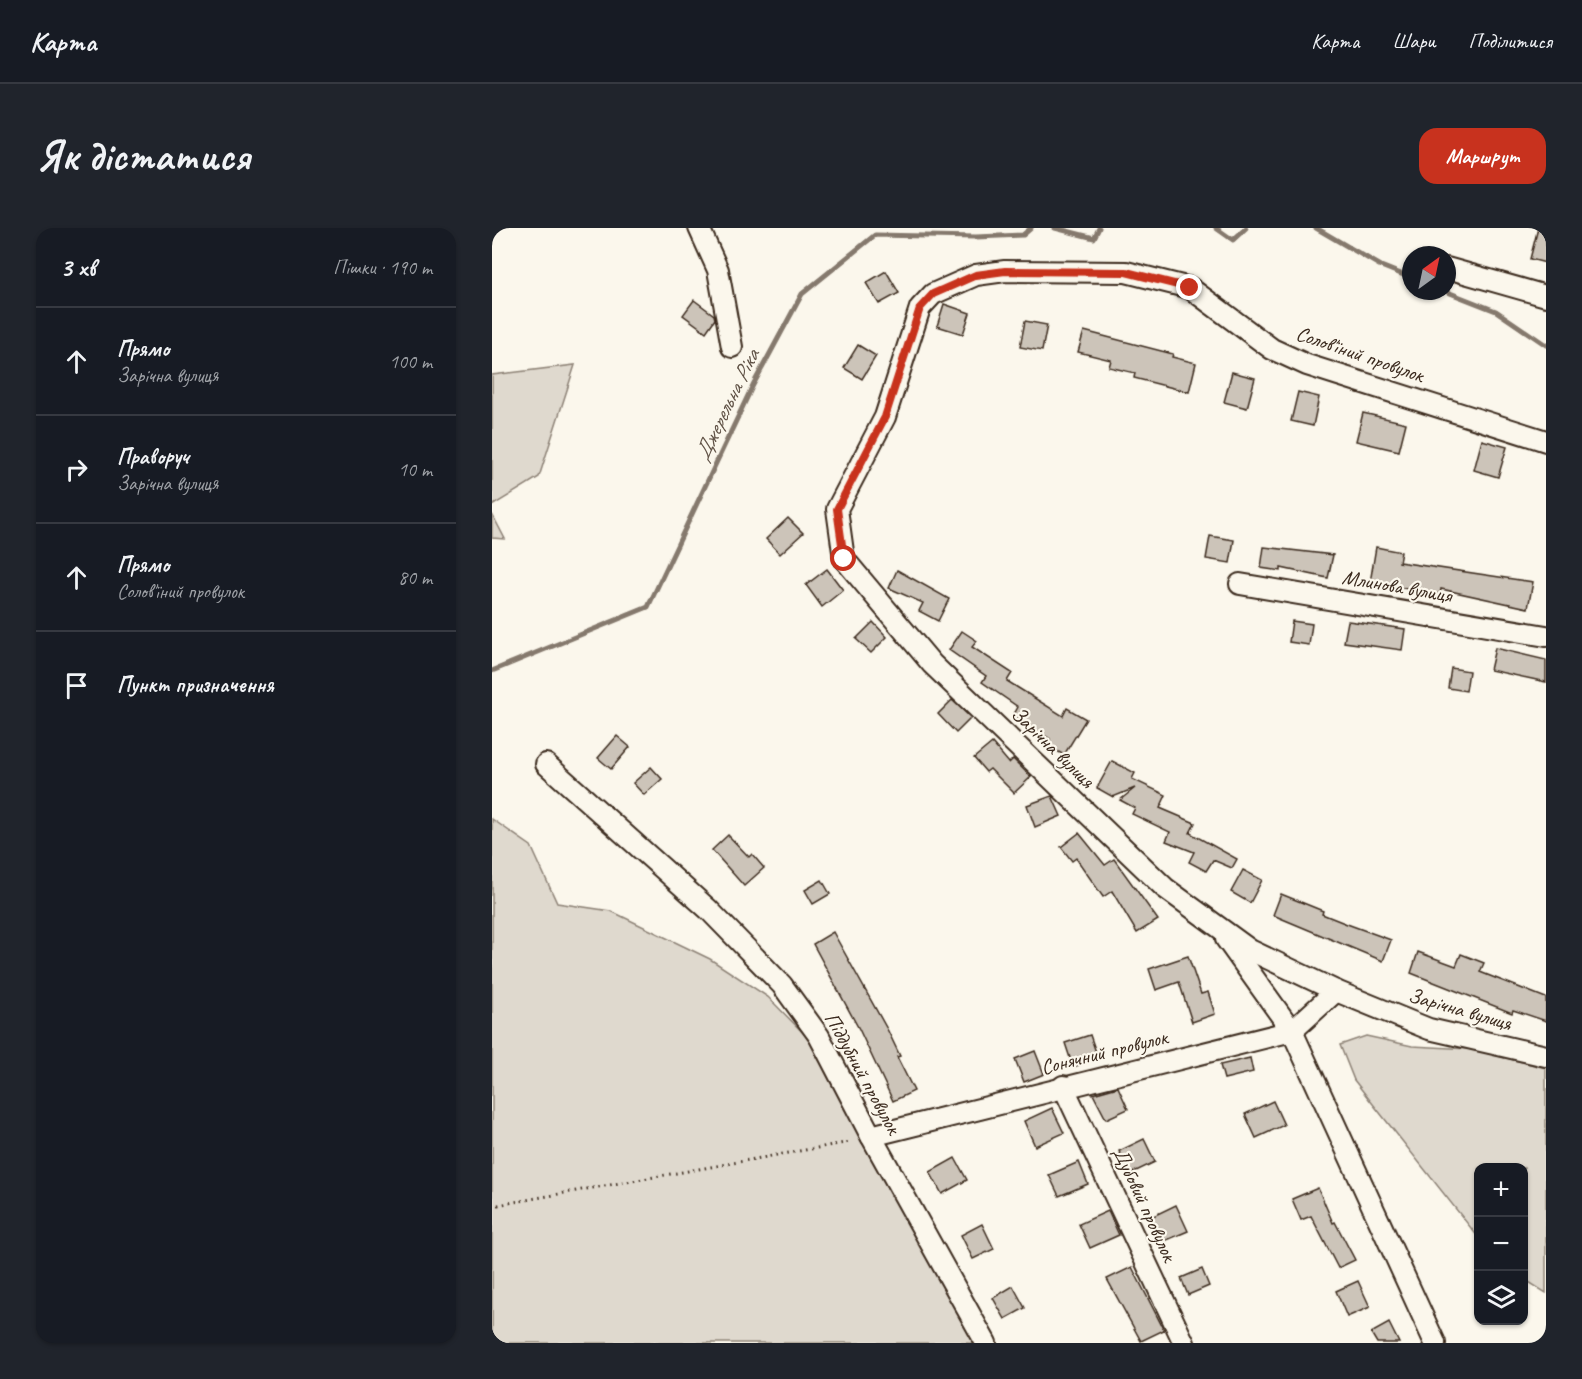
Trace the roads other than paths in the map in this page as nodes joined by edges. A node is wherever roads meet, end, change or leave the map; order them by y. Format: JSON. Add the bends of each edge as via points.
{"nodes":[{"id":1,"x":699,"y":228,"type":"edge"},
{"id":2,"x":1456,"y":271,"type":"edge"},
{"id":3,"x":961,"y":282,"type":"joint"},
{"id":4,"x":1546,"y":296,"type":"edge"},
{"id":5,"x":732,"y":347,"type":"dead end"},
{"id":6,"x":1546,"y":441,"type":"edge"},
{"id":7,"x":1240,"y":584,"type":"dead end"},
{"id":8,"x":1546,"y":636,"type":"edge"},
{"id":9,"x":546,"y":764,"type":"dead end"},
{"id":10,"x":1215,"y":924,"type":"junction"},
{"id":11,"x":1336,"y":992,"type":"junction"},
{"id":12,"x":1292,"y":1031,"type":"junction"},
{"id":13,"x":1546,"y":1056,"type":"edge"},
{"id":14,"x":1063,"y":1086,"type":"junction"},
{"id":15,"x":871,"y":1136,"type":"junction"},
{"id":16,"x":986,"y":1343,"type":"edge"},
{"id":17,"x":1184,"y":1343,"type":"edge"},
{"id":18,"x":1435,"y":1343,"type":"edge"}],
"edges":[{"from":1,"to":5,"type":"street","via":[[718,270]]},
{"from":2,"to":4,"type":"street"},
{"from":3,"to":6,"type":"street","name":"Солов'їний провулок","via":[[976,275],[1005,271],[1126,272],[1190,288],[1272,349],[1307,365]]},
{"from":3,"to":10,"type":"street","name":"Зарічна вулиця","via":[[933,294],[920,308],[885,417],[837,509],[844,559],[932,664],[1165,888]]},
{"from":7,"to":8,"type":"street","name":"Млинова вулиця"},
{"from":9,"to":15,"type":"street","name":"Піддубний провулок","via":[[708,909],[782,985],[819,1036]]},
{"from":10,"to":11,"type":"street","name":"Зарічна вулиця","via":[[1250,950]]},
{"from":10,"to":12,"type":"street"},
{"from":11,"to":12,"type":"street","name":"Сонячний провулок"},
{"from":11,"to":13,"type":"street","name":"Зарічна вулиця","via":[[1429,1029]]},
{"from":12,"to":14,"type":"street","name":"Сонячний провулок"},
{"from":12,"to":18,"type":"street"},
{"from":14,"to":15,"type":"street","name":"Сонячний провулок"},
{"from":14,"to":17,"type":"street","name":"Дубовий провулок"},
{"from":15,"to":16,"type":"street","name":"Піддубний провулок"}]}
